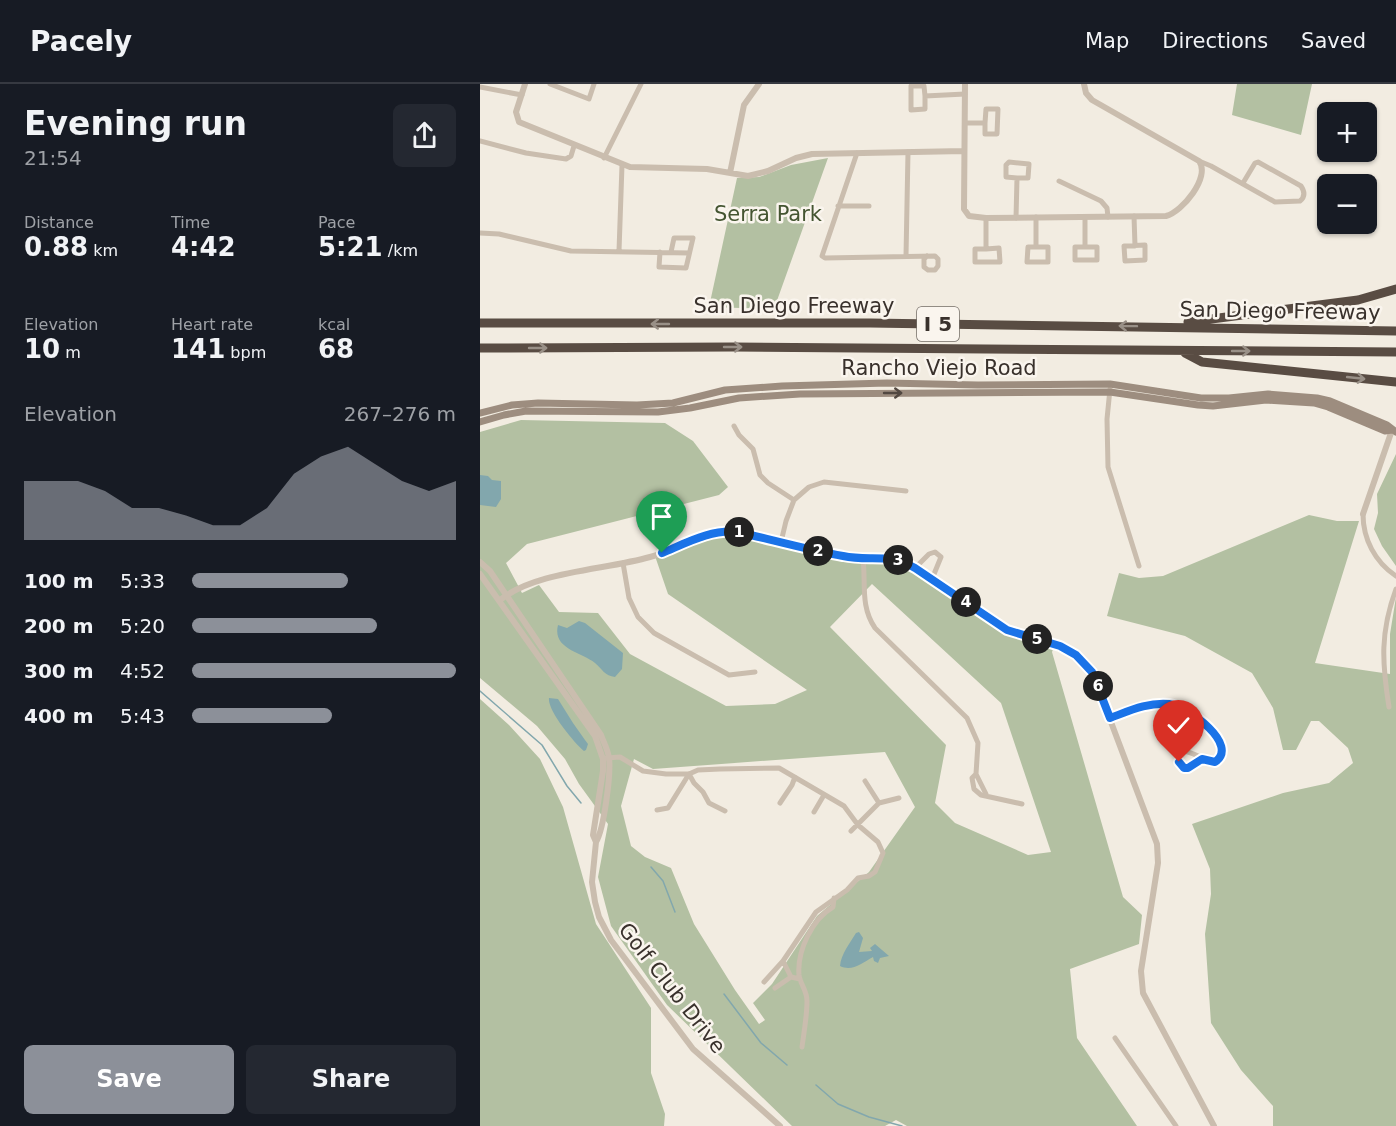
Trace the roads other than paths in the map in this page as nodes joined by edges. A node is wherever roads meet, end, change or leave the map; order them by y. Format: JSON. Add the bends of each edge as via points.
{"nodes":[{"id":1,"x":524,"y":84,"type":"edge"},
{"id":2,"x":550,"y":84,"type":"edge"},
{"id":3,"x":594,"y":84,"type":"edge"},
{"id":4,"x":641,"y":84,"type":"edge"},
{"id":5,"x":759,"y":84,"type":"edge"},
{"id":6,"x":965,"y":84,"type":"edge"},
{"id":7,"x":1084,"y":84,"type":"edge"},
{"id":8,"x":480,"y":87,"type":"edge"},
{"id":9,"x":965,"y":94,"type":"junction"},
{"id":10,"x":522,"y":95,"type":"junction"},
{"id":11,"x":925,"y":96,"type":"junction"},
{"id":12,"x":965,"y":123,"type":"junction"},
{"id":13,"x":985,"y":123,"type":"junction"},
{"id":14,"x":480,"y":141,"type":"edge"},
{"id":15,"x":574,"y":146,"type":"junction"},
{"id":16,"x":964,"y":151,"type":"junction"},
{"id":17,"x":908,"y":152,"type":"junction"},
{"id":18,"x":858,"y":153,"type":"junction"},
{"id":19,"x":604,"y":158,"type":"junction"},
{"id":20,"x":1199,"y":161,"type":"junction"},
{"id":21,"x":622,"y":165,"type":"junction"},
{"id":22,"x":730,"y":173,"type":"junction"},
{"id":23,"x":1017,"y":178,"type":"junction"},
{"id":24,"x":1059,"y":180,"type":"dead end"},
{"id":25,"x":1243,"y":183,"type":"junction"},
{"id":26,"x":838,"y":206,"type":"junction"},
{"id":27,"x":869,"y":206,"type":"dead end"},
{"id":28,"x":1134,"y":216,"type":"junction"},
{"id":29,"x":1085,"y":217,"type":"junction"},
{"id":30,"x":1108,"y":217,"type":"junction"},
{"id":31,"x":986,"y":218,"type":"junction"},
{"id":32,"x":1016,"y":218,"type":"junction"},
{"id":33,"x":1036,"y":218,"type":"junction"},
{"id":34,"x":480,"y":233,"type":"edge"},
{"id":35,"x":1135,"y":246,"type":"junction"},
{"id":36,"x":1085,"y":247,"type":"junction"},
{"id":37,"x":1036,"y":248,"type":"junction"},
{"id":38,"x":986,"y":249,"type":"junction"},
{"id":39,"x":619,"y":251,"type":"junction"},
{"id":40,"x":660,"y":252,"type":"junction"},
{"id":41,"x":671,"y":252,"type":"junction"},
{"id":42,"x":689,"y":253,"type":"junction"},
{"id":43,"x":906,"y":256,"type":"junction"},
{"id":44,"x":927,"y":256,"type":"dead end"},
{"id":45,"x":1396,"y":289,"type":"edge"},
{"id":46,"x":480,"y":322,"type":"edge"},
{"id":47,"x":1152,"y":327,"type":"junction"},
{"id":48,"x":1396,"y":331,"type":"edge"},
{"id":49,"x":480,"y":348,"type":"edge"},
{"id":50,"x":1183,"y":351,"type":"junction"},
{"id":51,"x":1396,"y":352,"type":"edge"},
{"id":52,"x":1396,"y":382,"type":"edge"},
{"id":53,"x":1110,"y":388,"type":"junction"},
{"id":54,"x":480,"y":413,"type":"edge"},
{"id":55,"x":480,"y":422,"type":"edge"},
{"id":56,"x":734,"y":426,"type":"dead end"},
{"id":57,"x":1394,"y":431,"type":"edge"},
{"id":58,"x":906,"y":491,"type":"dead end"},
{"id":59,"x":794,"y":500,"type":"junction"},
{"id":60,"x":1363,"y":514,"type":"joint"},
{"id":61,"x":781,"y":542,"type":"junction"},
{"id":62,"x":863,"y":558,"type":"junction"},
{"id":63,"x":480,"y":562,"type":"edge"},
{"id":64,"x":623,"y":563,"type":"junction"},
{"id":65,"x":1139,"y":566,"type":"dead end"},
{"id":66,"x":915,"y":568,"type":"junction"},
{"id":67,"x":480,"y":574,"type":"edge"},
{"id":68,"x":1396,"y":576,"type":"edge"},
{"id":69,"x":932,"y":579,"type":"junction"},
{"id":70,"x":1396,"y":589,"type":"edge"},
{"id":71,"x":506,"y":595,"type":"junction"},
{"id":72,"x":500,"y":600,"type":"junction"},
{"id":73,"x":755,"y":672,"type":"dead end"},
{"id":74,"x":1389,"y":707,"type":"dead end"},
{"id":75,"x":1110,"y":718,"type":"junction"},
{"id":76,"x":606,"y":759,"type":"junction"},
{"id":77,"x":1202,"y":759,"type":"dead end"},
{"id":78,"x":689,"y":774,"type":"junction"},
{"id":79,"x":795,"y":777,"type":"junction"},
{"id":80,"x":866,"y":781,"type":"dead end"},
{"id":81,"x":824,"y":795,"type":"junction"},
{"id":82,"x":899,"y":798,"type":"dead end"},
{"id":83,"x":780,"y":803,"type":"dead end"},
{"id":84,"x":879,"y":803,"type":"junction"},
{"id":85,"x":1022,"y":804,"type":"dead end"},
{"id":86,"x":657,"y":810,"type":"dead end"},
{"id":87,"x":725,"y":811,"type":"dead end"},
{"id":88,"x":814,"y":812,"type":"dead end"},
{"id":89,"x":858,"y":825,"type":"junction"},
{"id":90,"x":851,"y":831,"type":"dead end"},
{"id":91,"x":834,"y":898,"type":"junction"},
{"id":92,"x":783,"y":961,"type":"junction"},
{"id":93,"x":791,"y":976,"type":"junction"},
{"id":94,"x":800,"y":979,"type":"junction"},
{"id":95,"x":764,"y":982,"type":"dead end"},
{"id":96,"x":775,"y":988,"type":"dead end"},
{"id":97,"x":1115,"y":1038,"type":"dead end"},
{"id":98,"x":802,"y":1047,"type":"dead end"},
{"id":99,"x":780,"y":1126,"type":"edge"},
{"id":100,"x":1176,"y":1126,"type":"edge"},
{"id":101,"x":1215,"y":1126,"type":"edge"}],
"edges":[{"from":1,"to":10,"type":"street"},
{"from":2,"to":3,"type":"street","via":[[589,99]]},
{"from":4,"to":19,"type":"street"},
{"from":5,"to":22,"type":"street","via":[[744,105]]},
{"from":6,"to":9,"type":"street"},
{"from":7,"to":20,"type":"street","via":[[1092,100]]},
{"from":8,"to":10,"type":"street"},
{"from":9,"to":11,"type":"street"},
{"from":9,"to":12,"type":"street"},
{"from":10,"to":15,"type":"street","via":[[516,112],[519,122]]},
{"from":11,"to":11,"type":"street","via":[[924,86],[911,86],[911,110],[925,109]]},
{"from":12,"to":13,"type":"street"},
{"from":12,"to":16,"type":"street"},
{"from":13,"to":13,"type":"street","via":[[985,134],[997,134],[998,109],[986,109]]},
{"from":14,"to":15,"type":"street","via":[[566,159]]},
{"from":15,"to":19,"type":"street"},
{"from":16,"to":17,"type":"street"},
{"from":16,"to":31,"type":"street","via":[[964,208],[969,216]]},
{"from":17,"to":18,"type":"street"},
{"from":17,"to":43,"type":"street"},
{"from":18,"to":22,"type":"street","via":[[812,154],[748,176]]},
{"from":18,"to":26,"type":"street"},
{"from":19,"to":21,"type":"street"},
{"from":20,"to":25,"type":"street"},
{"from":20,"to":28,"type":"street","via":[[1202,176],[1180,210],[1166,216]]},
{"from":21,"to":22,"type":"street"},
{"from":21,"to":39,"type":"street"},
{"from":23,"to":23,"type":"street","via":[[1026,179],[1030,165],[1009,162],[1006,177]]},
{"from":23,"to":32,"type":"street"},
{"from":24,"to":30,"type":"street","via":[[1101,201]]},
{"from":25,"to":25,"type":"street","via":[[1258,162],[1301,186],[1304,195],[1300,201],[1275,202]]},
{"from":26,"to":27,"type":"street"},
{"from":26,"to":43,"type":"street","via":[[822,256]]},
{"from":28,"to":30,"type":"street"},
{"from":28,"to":35,"type":"street"},
{"from":29,"to":30,"type":"street"},
{"from":29,"to":33,"type":"street"},
{"from":29,"to":36,"type":"street"},
{"from":31,"to":32,"type":"street"},
{"from":31,"to":38,"type":"street"},
{"from":32,"to":33,"type":"street"},
{"from":33,"to":37,"type":"street"},
{"from":34,"to":39,"type":"street","via":[[571,251]]},
{"from":35,"to":35,"type":"street","via":[[1125,246],[1125,261],[1145,260],[1145,246]]},
{"from":36,"to":36,"type":"street","via":[[1075,247],[1075,260],[1098,260],[1097,247]]},
{"from":37,"to":37,"type":"street","via":[[1048,248],[1048,262],[1028,262],[1028,247]]},
{"from":38,"to":38,"type":"street","via":[[999,248],[1000,262],[975,262],[975,249]]},
{"from":39,"to":40,"type":"street"},
{"from":40,"to":41,"type":"street"},
{"from":40,"to":42,"type":"street","via":[[659,267],[686,268]]},
{"from":41,"to":42,"type":"street"},
{"from":41,"to":42,"type":"street","via":[[675,238],[693,238]]},
{"from":43,"to":44,"type":"street"},
{"from":45,"to":47,"type":"highway","via":[[1359,300]]},
{"from":47,"to":46,"type":"highway","name":"San Diego Freeway","number":"I 5","one_way":true},
{"from":47,"to":48,"type":"highway","name":"San Diego Freeway","number":"I 5"},
{"from":49,"to":50,"type":"highway","name":"San Diego Freeway","number":"I 5","one_way":true},
{"from":50,"to":51,"type":"highway","name":"San Diego Freeway","number":"I 5","one_way":true},
{"from":50,"to":52,"type":"highway","one_way":true,"via":[[1202,362]]},
{"from":53,"to":54,"type":"main road","name":"Rancho Viejo Road","via":[[887,383],[782,386],[725,390],[674,403],[538,403]]},
{"from":55,"to":53,"type":"main road","name":"Rancho Viejo Road","one_way":true,"via":[[526,411],[658,412],[739,398],[801,394]]},
{"from":53,"to":57,"type":"main road","name":"Rancho Viejo Road","via":[[1183,404],[1303,402]]},
{"from":53,"to":65,"type":"street","via":[[1108,466]]},
{"from":56,"to":59,"type":"street","via":[[753,449],[760,475]]},
{"from":57,"to":60,"type":"street"},
{"from":58,"to":59,"type":"street","via":[[824,482],[809,487]]},
{"from":59,"to":61,"type":"street"},
{"from":60,"to":68,"type":"street","via":[[1370,547]]},
{"from":61,"to":62,"type":"street"},
{"from":61,"to":64,"type":"street","via":[[720,531],[655,556]]},
{"from":62,"to":66,"type":"street","via":[[891,558]]},
{"from":62,"to":85,"type":"street","via":[[864,602],[871,622],[967,718],[978,743],[976,774],[986,794]]},
{"from":63,"to":71,"type":"street","name":"Golf Club Drive"},
{"from":64,"to":71,"type":"street","via":[[528,584]]},
{"from":64,"to":73,"type":"street","via":[[629,598],[638,616],[654,633],[729,675]]},
{"from":66,"to":69,"type":"street"},
{"from":66,"to":69,"type":"street","via":[[935,552],[941,557]]},
{"from":67,"to":72,"type":"street","name":"Golf Club Drive"},
{"from":69,"to":75,"type":"street","via":[[1007,630],[1060,646],[1076,655],[1092,672]]},
{"from":70,"to":74,"type":"street","via":[[1383,646]]},
{"from":71,"to":72,"type":"street"},
{"from":71,"to":76,"type":"street","name":"Golf Club Drive","via":[[601,735]]},
{"from":72,"to":76,"type":"street","name":"Golf Club Drive","via":[[595,736]]},
{"from":75,"to":77,"type":"street","via":[[1153,704],[1184,708],[1207,725],[1221,747],[1220,758],[1215,762]]},
{"from":75,"to":101,"type":"street","via":[[1157,844],[1142,988]]},
{"from":76,"to":78,"type":"street","via":[[620,757],[648,772]]},
{"from":76,"to":99,"type":"street","name":"Golf Club Drive","via":[[593,835],[596,842],[592,882],[599,917],[611,940],[693,1049]]},
{"from":78,"to":79,"type":"street","via":[[698,770],[769,766]]},
{"from":78,"to":86,"type":"street","via":[[668,808]]},
{"from":78,"to":87,"type":"street","via":[[709,803]]},
{"from":79,"to":81,"type":"street"},
{"from":79,"to":83,"type":"street"},
{"from":80,"to":84,"type":"street"},
{"from":81,"to":88,"type":"street"},
{"from":81,"to":89,"type":"street","via":[[846,808]]},
{"from":82,"to":84,"type":"street"},
{"from":84,"to":89,"type":"street"},
{"from":89,"to":90,"type":"street"},
{"from":89,"to":91,"type":"street","via":[[878,842],[883,852],[875,872],[858,878]]},
{"from":91,"to":92,"type":"street","via":[[816,912]]},
{"from":91,"to":94,"type":"street","via":[[833,907],[811,929],[802,954]]},
{"from":92,"to":93,"type":"street"},
{"from":92,"to":95,"type":"street"},
{"from":93,"to":94,"type":"street"},
{"from":93,"to":96,"type":"street"},
{"from":94,"to":98,"type":"street","via":[[807,1003]]},
{"from":97,"to":100,"type":"street"}]}
